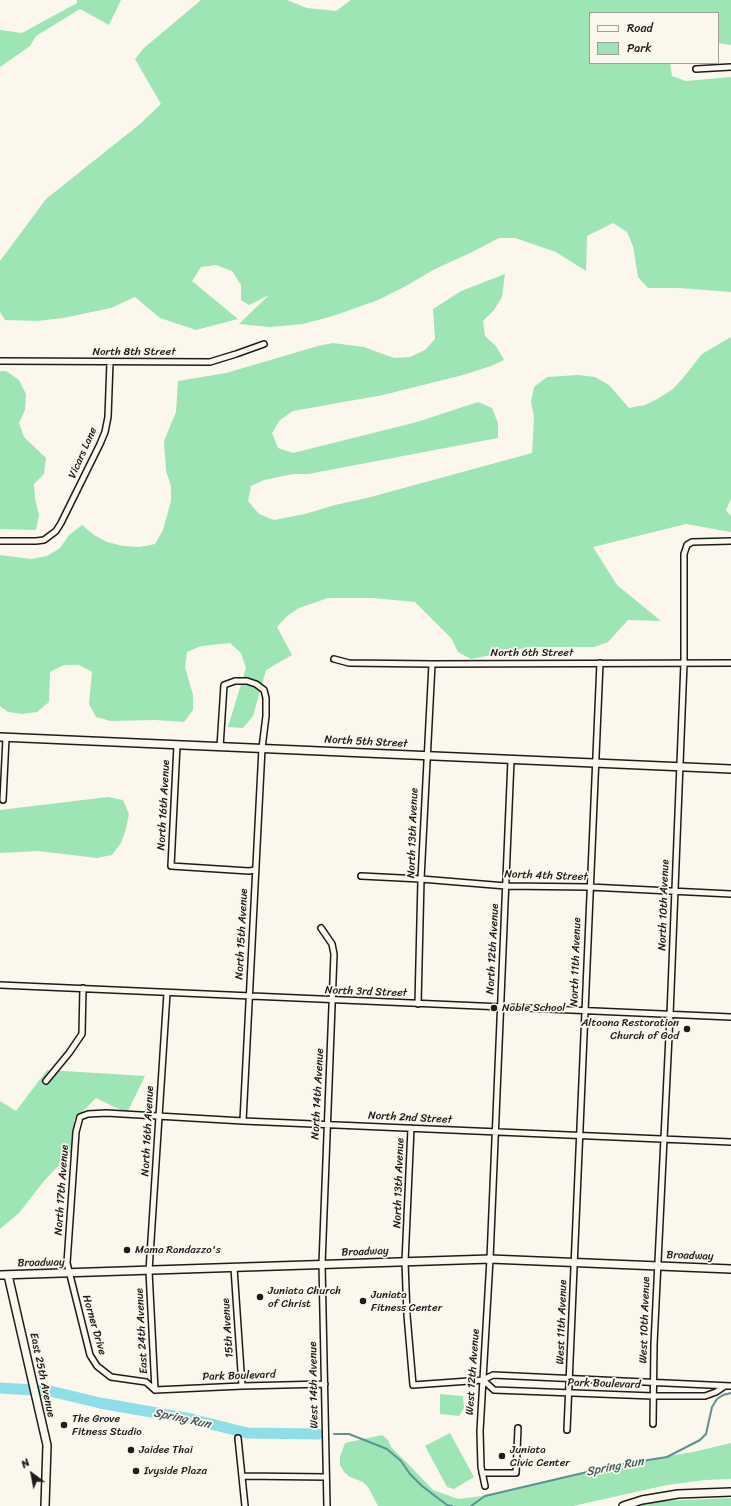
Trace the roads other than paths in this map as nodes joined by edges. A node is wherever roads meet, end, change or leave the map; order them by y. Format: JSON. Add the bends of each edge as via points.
{"nodes":[{"id":1,"x":731,"y":67,"type":"edge"},
{"id":2,"x":696,"y":69,"type":"dead end"},
{"id":3,"x":264,"y":344,"type":"dead end"},
{"id":4,"x":0,"y":361,"type":"edge"},
{"id":5,"x":110,"y":362,"type":"junction"},
{"id":6,"x":731,"y":541,"type":"edge"},
{"id":7,"x":0,"y":542,"type":"edge"},
{"id":8,"x":334,"y":659,"type":"dead end"},
{"id":9,"x":600,"y":663,"type":"junction"},
{"id":10,"x":684,"y":663,"type":"junction"},
{"id":11,"x":731,"y":663,"type":"edge"},
{"id":12,"x":432,"y":664,"type":"junction"},
{"id":13,"x":3,"y":737,"type":"edge"},
{"id":14,"x":177,"y":745,"type":"junction"},
{"id":15,"x":220,"y":747,"type":"junction"},
{"id":16,"x":262,"y":748,"type":"junction"},
{"id":17,"x":427,"y":756,"type":"junction"},
{"id":18,"x":511,"y":760,"type":"junction"},
{"id":19,"x":596,"y":763,"type":"junction"},
{"id":20,"x":680,"y":766,"type":"junction"},
{"id":21,"x":731,"y":769,"type":"edge"},
{"id":22,"x":4,"y":800,"type":"dead end"},
{"id":23,"x":255,"y":870,"type":"junction"},
{"id":24,"x":361,"y":876,"type":"dead end"},
{"id":25,"x":421,"y":879,"type":"junction"},
{"id":26,"x":506,"y":886,"type":"junction"},
{"id":27,"x":589,"y":887,"type":"junction"},
{"id":28,"x":674,"y":890,"type":"junction"},
{"id":29,"x":731,"y":894,"type":"edge"},
{"id":30,"x":321,"y":928,"type":"dead end"},
{"id":31,"x":0,"y":985,"type":"edge"},
{"id":32,"x":83,"y":988,"type":"junction"},
{"id":33,"x":167,"y":993,"type":"junction"},
{"id":34,"x":249,"y":997,"type":"junction"},
{"id":35,"x":333,"y":1001,"type":"junction"},
{"id":36,"x":418,"y":1004,"type":"junction"},
{"id":37,"x":500,"y":1007,"type":"junction"},
{"id":38,"x":584,"y":1010,"type":"junction"},
{"id":39,"x":670,"y":1015,"type":"junction"},
{"id":40,"x":731,"y":1018,"type":"edge"},
{"id":41,"x":46,"y":1080,"type":"dead end"},
{"id":42,"x":88,"y":1114,"type":"joint"},
{"id":43,"x":159,"y":1117,"type":"junction"},
{"id":44,"x":243,"y":1121,"type":"junction"},
{"id":45,"x":326,"y":1124,"type":"junction"},
{"id":46,"x":411,"y":1128,"type":"junction"},
{"id":47,"x":494,"y":1131,"type":"junction"},
{"id":48,"x":579,"y":1136,"type":"junction"},
{"id":49,"x":663,"y":1139,"type":"junction"},
{"id":50,"x":731,"y":1142,"type":"edge"},
{"id":51,"x":490,"y":1259,"type":"junction"},
{"id":52,"x":405,"y":1262,"type":"junction"},
{"id":53,"x":574,"y":1262,"type":"junction"},
{"id":54,"x":322,"y":1264,"type":"junction"},
{"id":55,"x":657,"y":1266,"type":"junction"},
{"id":56,"x":234,"y":1268,"type":"junction"},
{"id":57,"x":731,"y":1269,"type":"edge"},
{"id":58,"x":150,"y":1271,"type":"junction"},
{"id":59,"x":70,"y":1273,"type":"junction"},
{"id":60,"x":0,"y":1275,"type":"edge"},
{"id":61,"x":8,"y":1275,"type":"junction"},
{"id":62,"x":570,"y":1378,"type":"junction"},
{"id":63,"x":483,"y":1380,"type":"junction"},
{"id":64,"x":653,"y":1382,"type":"junction"},
{"id":65,"x":325,"y":1384,"type":"junction"},
{"id":66,"x":413,"y":1385,"type":"joint"},
{"id":67,"x":242,"y":1386,"type":"junction"},
{"id":68,"x":728,"y":1386,"type":"edge"},
{"id":69,"x":155,"y":1390,"type":"junction"},
{"id":70,"x":569,"y":1392,"type":"junction"},
{"id":71,"x":653,"y":1396,"type":"junction"},
{"id":72,"x":653,"y":1424,"type":"dead end"},
{"id":73,"x":518,"y":1428,"type":"dead end"},
{"id":74,"x":567,"y":1430,"type":"dead end"},
{"id":75,"x":238,"y":1438,"type":"dead end"},
{"id":76,"x":482,"y":1473,"type":"junction"},
{"id":77,"x":242,"y":1476,"type":"junction"},
{"id":78,"x":326,"y":1477,"type":"junction"},
{"id":79,"x":485,"y":1486,"type":"dead end"},
{"id":80,"x":731,"y":1492,"type":"edge"},
{"id":81,"x":45,"y":1506,"type":"edge"},
{"id":82,"x":245,"y":1506,"type":"edge"},
{"id":83,"x":327,"y":1506,"type":"edge"},
{"id":84,"x":623,"y":1506,"type":"edge"}],
"edges":[{"from":1,"to":2,"type":"street"},
{"from":3,"to":5,"type":"street","name":"North 8th Street","via":[[210,362]]},
{"from":4,"to":5,"type":"street","name":"North 8th Street"},
{"from":5,"to":7,"type":"street","name":"Vicars Lane","via":[[105,432],[61,523],[56,531],[44,540]]},
{"from":6,"to":10,"type":"street","name":"North 10th Avenue","via":[[697,542],[687,545],[684,554]]},
{"from":8,"to":12,"type":"street","name":"North 6th Street","via":[[349,663]]},
{"from":9,"to":10,"type":"street","name":"North 6th Street"},
{"from":9,"to":12,"type":"street","name":"North 6th Street"},
{"from":9,"to":19,"type":"street","name":"North 11th Avenue"},
{"from":10,"to":11,"type":"street","name":"North 6th Street"},
{"from":10,"to":20,"type":"street","name":"North 10th Avenue"},
{"from":12,"to":17,"type":"street","name":"North 13th Avenue"},
{"from":13,"to":14,"type":"street","name":"North 5th Street"},
{"from":13,"to":22,"type":"street"},
{"from":14,"to":15,"type":"street","name":"North 5th Street"},
{"from":14,"to":23,"type":"street","name":"North 16th Avenue","via":[[171,866]]},
{"from":15,"to":16,"type":"street","name":"North 5th Street"},
{"from":15,"to":16,"type":"street","name":"North 15th Avenue","via":[[224,685],[235,681],[247,681],[264,690],[266,698]]},
{"from":16,"to":17,"type":"street","name":"North 5th Street"},
{"from":16,"to":23,"type":"street","name":"North 15th Avenue"},
{"from":17,"to":18,"type":"street","name":"North 5th Street"},
{"from":17,"to":25,"type":"street","name":"North 13th Avenue"},
{"from":18,"to":19,"type":"street","name":"North 5th Street"},
{"from":18,"to":26,"type":"street","name":"North 12th Avenue"},
{"from":19,"to":20,"type":"street","name":"North 5th Street"},
{"from":19,"to":27,"type":"street","name":"North 11th Avenue"},
{"from":20,"to":21,"type":"street","name":"North 5th Street"},
{"from":20,"to":28,"type":"street","name":"North 10th Avenue"},
{"from":23,"to":34,"type":"street","name":"North 15th Avenue"},
{"from":24,"to":25,"type":"street","name":"North 4th Street"},
{"from":25,"to":26,"type":"street","name":"North 4th Street"},
{"from":25,"to":36,"type":"street","name":"North 13th Avenue"},
{"from":26,"to":27,"type":"street","name":"North 4th Street"},
{"from":26,"to":37,"type":"street","name":"North 12th Avenue"},
{"from":27,"to":28,"type":"street","name":"North 4th Street"},
{"from":27,"to":38,"type":"street","name":"North 11th Avenue"},
{"from":28,"to":29,"type":"street","name":"North 4th Street"},
{"from":28,"to":39,"type":"street","name":"North 10th Avenue"},
{"from":30,"to":35,"type":"street","name":"North 14th Avenue","via":[[332,944],[334,954]]},
{"from":31,"to":32,"type":"street","name":"North 3rd Street"},
{"from":32,"to":33,"type":"street","name":"North 3rd Street"},
{"from":32,"to":41,"type":"street","via":[[82,1034]]},
{"from":33,"to":34,"type":"street","name":"North 3rd Street"},
{"from":33,"to":43,"type":"street","name":"North 16th Avenue"},
{"from":34,"to":35,"type":"street","name":"North 3rd Street"},
{"from":34,"to":44,"type":"street","name":"North 15th Avenue"},
{"from":35,"to":36,"type":"street","name":"North 3rd Street"},
{"from":35,"to":45,"type":"street","name":"North 14th Avenue"},
{"from":36,"to":37,"type":"street","name":"North 3rd Street"},
{"from":37,"to":38,"type":"street","name":"North 3rd Street"},
{"from":37,"to":47,"type":"street","name":"North 12th Avenue"},
{"from":38,"to":39,"type":"street","name":"North 3rd Street"},
{"from":38,"to":48,"type":"street","name":"North 11th Avenue"},
{"from":39,"to":40,"type":"street","name":"North 3rd Street"},
{"from":39,"to":49,"type":"street","name":"North 10th Avenue"},
{"from":42,"to":43,"type":"street","name":"North 2nd Street"},
{"from":42,"to":59,"type":"street","name":"North 17th Avenue","via":[[80,1117],[76,1132],[67,1263]]},
{"from":43,"to":44,"type":"street","name":"North 2nd Street"},
{"from":43,"to":58,"type":"street","name":"North 16th Avenue"},
{"from":44,"to":45,"type":"street","name":"North 2nd Street"},
{"from":45,"to":46,"type":"street","name":"North 2nd Street"},
{"from":45,"to":54,"type":"street","name":"North 14th Avenue"},
{"from":46,"to":47,"type":"street","name":"North 2nd Street"},
{"from":46,"to":52,"type":"street","name":"North 13th Avenue"},
{"from":47,"to":48,"type":"street","name":"North 2nd Street"},
{"from":47,"to":51,"type":"street","name":"North 12th Avenue"},
{"from":48,"to":49,"type":"street","name":"North 2nd Street"},
{"from":48,"to":53,"type":"street","name":"North 11th Avenue"},
{"from":49,"to":50,"type":"street","name":"North 2nd Street"},
{"from":49,"to":55,"type":"street","name":"North 10th Avenue"},
{"from":51,"to":52,"type":"street","name":"Broadway"},
{"from":51,"to":53,"type":"street","name":"Broadway"},
{"from":51,"to":63,"type":"street","name":"West 12th Avenue"},
{"from":52,"to":54,"type":"street","name":"Broadway"},
{"from":52,"to":66,"type":"street","name":"North 13th Avenue"},
{"from":53,"to":55,"type":"street","name":"Broadway"},
{"from":53,"to":62,"type":"street","name":"West 11th Avenue"},
{"from":54,"to":56,"type":"street","name":"Broadway"},
{"from":54,"to":65,"type":"street","name":"West 14th Avenue"},
{"from":55,"to":57,"type":"street","name":"Broadway"},
{"from":55,"to":64,"type":"street","name":"West 10th Avenue"},
{"from":56,"to":58,"type":"street","name":"Broadway"},
{"from":56,"to":67,"type":"street","name":"15th Avenue"},
{"from":58,"to":59,"type":"street","name":"Broadway"},
{"from":58,"to":69,"type":"street","name":"East 24th Avenue"},
{"from":59,"to":61,"type":"street","name":"Broadway"},
{"from":59,"to":69,"type":"street","name":"Horner Drive","via":[[90,1355],[97,1366],[111,1377],[146,1382]]},
{"from":60,"to":61,"type":"street","name":"Broadway"},
{"from":61,"to":81,"type":"street","name":"East 25th Avenue","via":[[47,1445]]},
{"from":62,"to":63,"type":"street","name":"Park Boulevard","via":[[493,1375]]},
{"from":62,"to":64,"type":"street","name":"Park Boulevard"},
{"from":62,"to":70,"type":"street","name":"West 11th Avenue"},
{"from":63,"to":66,"type":"street","name":"Park Boulevard"},
{"from":63,"to":70,"type":"street","name":"Park Boulevard","via":[[494,1390]]},
{"from":63,"to":76,"type":"street","name":"West 12th Avenue","via":[[479,1444]]},
{"from":64,"to":68,"type":"street","name":"Park Boulevard"},
{"from":64,"to":71,"type":"street","name":"West 10th Avenue"},
{"from":65,"to":67,"type":"street","name":"Park Boulevard"},
{"from":65,"to":78,"type":"street","name":"West 14th Avenue"},
{"from":67,"to":69,"type":"street","name":"Park Boulevard"},
{"from":68,"to":71,"type":"street","name":"Park Boulevard","via":[[705,1396]]},
{"from":70,"to":71,"type":"street","name":"Park Boulevard"},
{"from":70,"to":74,"type":"street","name":"West 11th Avenue"},
{"from":71,"to":72,"type":"street","name":"West 10th Avenue"},
{"from":73,"to":76,"type":"street","via":[[516,1473]]},
{"from":75,"to":77,"type":"street"},
{"from":76,"to":79,"type":"street","name":"West 12th Avenue"},
{"from":77,"to":78,"type":"street"},
{"from":77,"to":82,"type":"street"},
{"from":78,"to":83,"type":"street","name":"West 14th Avenue"},
{"from":80,"to":84,"type":"street","via":[[678,1494]]}]}
